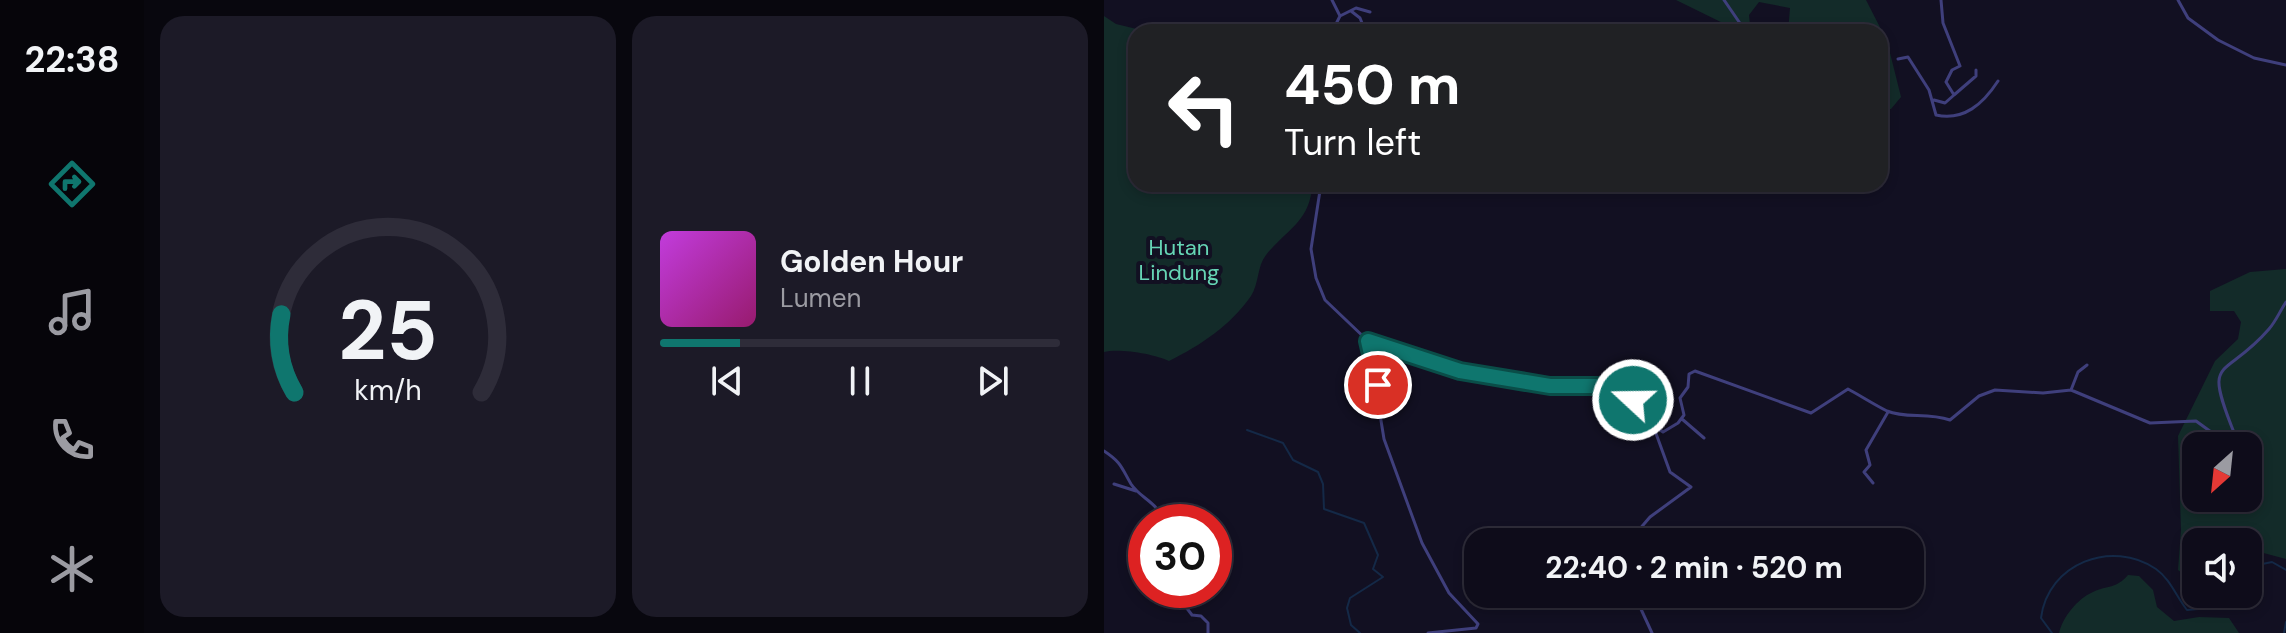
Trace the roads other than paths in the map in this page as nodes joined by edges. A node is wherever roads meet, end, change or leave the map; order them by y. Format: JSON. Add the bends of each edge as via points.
{"nodes":[{"id":1,"x":1332,"y":0,"type":"edge"},
{"id":2,"x":1724,"y":0,"type":"edge"},
{"id":3,"x":1941,"y":0,"type":"edge"},
{"id":4,"x":2178,"y":0,"type":"edge"},
{"id":5,"x":1351,"y":11,"type":"junction"},
{"id":6,"x":1370,"y":12,"type":"dead end"},
{"id":7,"x":1340,"y":16,"type":"junction"},
{"id":8,"x":1336,"y":24,"type":"edge"},
{"id":9,"x":1362,"y":24,"type":"edge"},
{"id":10,"x":1740,"y":24,"type":"edge"},
{"id":11,"x":1898,"y":59,"type":"dead end"},
{"id":12,"x":2286,"y":65,"type":"edge"},
{"id":13,"x":1976,"y":70,"type":"dead end"},
{"id":14,"x":1998,"y":81,"type":"dead end"},
{"id":15,"x":1954,"y":95,"type":"junction"},
{"id":16,"x":1932,"y":96,"type":"junction"},
{"id":17,"x":1320,"y":192,"type":"edge"},
{"id":18,"x":2286,"y":302,"type":"edge"},
{"id":19,"x":1368,"y":341,"type":"junction"},
{"id":20,"x":2087,"y":365,"type":"dead end"},
{"id":21,"x":2071,"y":390,"type":"junction"},
{"id":22,"x":1888,"y":412,"type":"junction"},
{"id":23,"x":1682,"y":419,"type":"junction"},
{"id":24,"x":1654,"y":428,"type":"junction"},
{"id":25,"x":1704,"y":438,"type":"dead end"},
{"id":26,"x":1104,"y":451,"type":"edge"},
{"id":27,"x":1873,"y":483,"type":"dead end"},
{"id":28,"x":1114,"y":484,"type":"dead end"},
{"id":29,"x":1139,"y":491,"type":"junction"},
{"id":30,"x":1154,"y":504,"type":"edge"},
{"id":31,"x":1640,"y":528,"type":"edge"},
{"id":32,"x":1187,"y":608,"type":"edge"},
{"id":33,"x":1640,"y":608,"type":"edge"},
{"id":34,"x":1208,"y":633,"type":"edge"},
{"id":35,"x":1428,"y":633,"type":"edge"},
{"id":36,"x":1652,"y":633,"type":"edge"}],
"edges":[{"from":1,"to":7,"type":"street"},
{"from":2,"to":10,"type":"street"},
{"from":3,"to":15,"type":"street","via":[[1943,23],[1960,66],[1946,82]]},
{"from":4,"to":12,"type":"street","via":[[2188,18],[2218,40],[2254,58]]},
{"from":5,"to":6,"type":"street"},
{"from":5,"to":7,"type":"street"},
{"from":5,"to":9,"type":"street"},
{"from":7,"to":8,"type":"street"},
{"from":11,"to":16,"type":"street","via":[[1908,57],[1914,63]]},
{"from":13,"to":15,"type":"street"},
{"from":14,"to":16,"type":"street","via":[[1987,99],[1948,119],[1936,115]]},
{"from":15,"to":16,"type":"street","via":[[1945,103]]},
{"from":17,"to":19,"type":"street","via":[[1311,249],[1314,273],[1325,300]]},
{"from":18,"to":21,"type":"street","via":[[2269,329],[2220,372],[2219,395],[2235,435],[2232,444],[2223,443],[2196,421],[2150,423]]},
{"from":19,"to":24,"type":"street","via":[[1460,371],[1550,386],[1607,386],[1642,406]]},
{"from":19,"to":35,"type":"street","via":[[1384,441],[1422,543],[1449,593],[1478,624]]},
{"from":20,"to":21,"type":"street"},
{"from":21,"to":22,"type":"street","via":[[1995,390],[1950,420],[1932,413]]},
{"from":22,"to":23,"type":"street","via":[[1848,389],[1808,413],[1693,371],[1680,398]]},
{"from":22,"to":27,"type":"street","via":[[1866,450],[1870,465],[1864,472]]},
{"from":23,"to":24,"type":"street","via":[[1667,431]]},
{"from":23,"to":25,"type":"street"},
{"from":24,"to":31,"type":"street","via":[[1670,472],[1691,489]]},
{"from":26,"to":29,"type":"street","via":[[1125,467]]},
{"from":28,"to":29,"type":"street"},
{"from":29,"to":30,"type":"street"},
{"from":32,"to":34,"type":"street","via":[[1208,623]]},
{"from":33,"to":36,"type":"street"}]}
